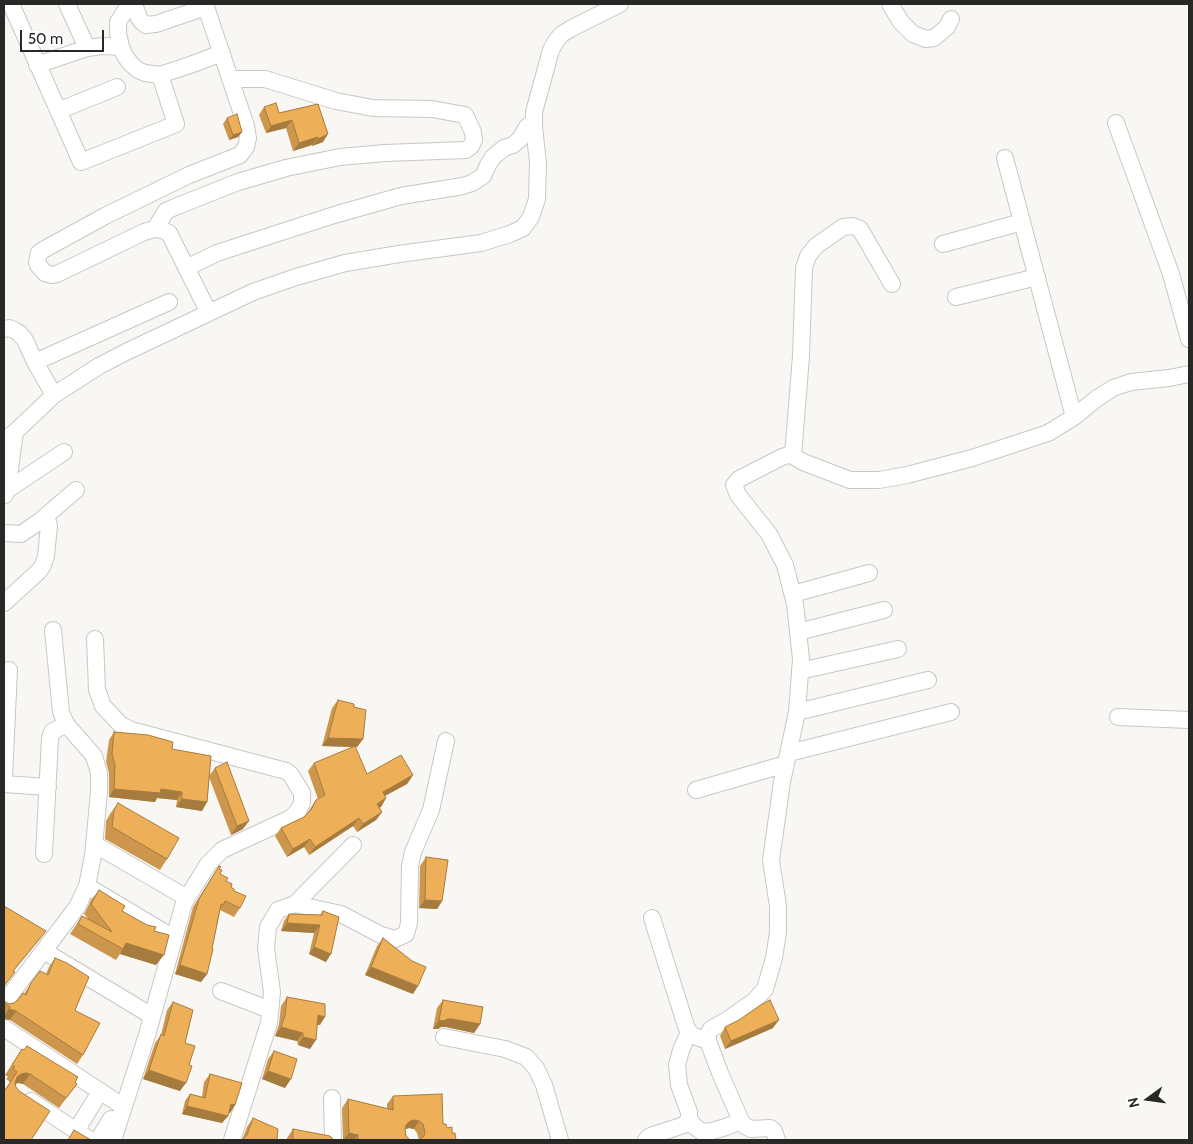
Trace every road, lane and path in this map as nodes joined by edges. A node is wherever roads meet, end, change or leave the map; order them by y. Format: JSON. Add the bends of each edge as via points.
{"nodes":[{"id":1,"x":11,"y":4,"type":"edge"},
{"id":2,"x":67,"y":4,"type":"edge"},
{"id":3,"x":132,"y":4,"type":"edge"},
{"id":4,"x":620,"y":4,"type":"edge"},
{"id":5,"x":890,"y":4,"type":"edge"},
{"id":6,"x":205,"y":6,"type":"edge"},
{"id":7,"x":951,"y":19,"type":"dead end"},
{"id":8,"x":87,"y":48,"type":"junction"},
{"id":9,"x":121,"y":48,"type":"junction"},
{"id":10,"x":222,"y":53,"type":"junction"},
{"id":11,"x":37,"y":65,"type":"junction"},
{"id":12,"x":160,"y":75,"type":"junction"},
{"id":13,"x":230,"y":78,"type":"junction"},
{"id":14,"x":117,"y":87,"type":"dead end"},
{"id":15,"x":58,"y":111,"type":"junction"},
{"id":16,"x":534,"y":122,"type":"junction"},
{"id":17,"x":1116,"y":123,"type":"dead end"},
{"id":18,"x":1005,"y":158,"type":"dead end"},
{"id":19,"x":1022,"y":222,"type":"junction"},
{"id":20,"x":154,"y":229,"type":"junction"},
{"id":21,"x":944,"y":244,"type":"dead end"},
{"id":22,"x":186,"y":268,"type":"junction"},
{"id":23,"x":1037,"y":277,"type":"junction"},
{"id":24,"x":892,"y":284,"type":"dead end"},
{"id":25,"x":956,"y":297,"type":"dead end"},
{"id":26,"x":169,"y":302,"type":"dead end"},
{"id":27,"x":208,"y":313,"type":"junction"},
{"id":28,"x":4,"y":329,"type":"edge"},
{"id":29,"x":1189,"y":339,"type":"edge"},
{"id":30,"x":35,"y":362,"type":"junction"},
{"id":31,"x":1189,"y":374,"type":"edge"},
{"id":32,"x":54,"y":395,"type":"junction"},
{"id":33,"x":1074,"y":417,"type":"junction"},
{"id":34,"x":9,"y":436,"type":"edge"},
{"id":35,"x":64,"y":452,"type":"dead end"},
{"id":36,"x":793,"y":456,"type":"junction"},
{"id":37,"x":76,"y":490,"type":"dead end"},
{"id":38,"x":5,"y":493,"type":"edge"},
{"id":39,"x":40,"y":521,"type":"junction"},
{"id":40,"x":4,"y":533,"type":"edge"},
{"id":41,"x":21,"y":534,"type":"junction"},
{"id":42,"x":4,"y":547,"type":"edge"},
{"id":43,"x":868,"y":573,"type":"dead end"},
{"id":44,"x":793,"y":594,"type":"junction"},
{"id":45,"x":4,"y":603,"type":"edge"},
{"id":46,"x":884,"y":610,"type":"dead end"},
{"id":47,"x":53,"y":630,"type":"dead end"},
{"id":48,"x":798,"y":632,"type":"junction"},
{"id":49,"x":94,"y":639,"type":"dead end"},
{"id":50,"x":898,"y":649,"type":"dead end"},
{"id":51,"x":9,"y":670,"type":"dead end"},
{"id":52,"x":800,"y":671,"type":"junction"},
{"id":53,"x":928,"y":680,"type":"dead end"},
{"id":54,"x":797,"y":712,"type":"junction"},
{"id":55,"x":951,"y":712,"type":"dead end"},
{"id":56,"x":1118,"y":717,"type":"dead end"},
{"id":57,"x":1189,"y":720,"type":"edge"},
{"id":58,"x":66,"y":724,"type":"junction"},
{"id":59,"x":446,"y":740,"type":"dead end"},
{"id":60,"x":4,"y":749,"type":"edge"},
{"id":61,"x":787,"y":759,"type":"junction"},
{"id":62,"x":4,"y":777,"type":"edge"},
{"id":63,"x":4,"y":784,"type":"edge"},
{"id":64,"x":48,"y":787,"type":"junction"},
{"id":65,"x":696,"y":790,"type":"dead end"},
{"id":66,"x":94,"y":844,"type":"junction"},
{"id":67,"x":353,"y":845,"type":"dead end"},
{"id":68,"x":44,"y":854,"type":"dead end"},
{"id":69,"x":86,"y":886,"type":"junction"},
{"id":70,"x":187,"y":898,"type":"junction"},
{"id":71,"x":295,"y":904,"type":"junction"},
{"id":72,"x":652,"y":918,"type":"dead end"},
{"id":73,"x":174,"y":938,"type":"junction"},
{"id":74,"x":44,"y":951,"type":"junction"},
{"id":75,"x":221,"y":991,"type":"dead end"},
{"id":76,"x":4,"y":1003,"type":"edge"},
{"id":77,"x":270,"y":1010,"type":"junction"},
{"id":78,"x":152,"y":1016,"type":"junction"},
{"id":79,"x":4,"y":1028,"type":"edge"},
{"id":80,"x":689,"y":1032,"type":"junction"},
{"id":81,"x":444,"y":1037,"type":"dead end"},
{"id":82,"x":708,"y":1041,"type":"junction"},
{"id":83,"x":18,"y":1092,"type":"edge"},
{"id":84,"x":332,"y":1098,"type":"dead end"},
{"id":85,"x":95,"y":1100,"type":"dead end"},
{"id":86,"x":124,"y":1106,"type":"junction"},
{"id":87,"x":111,"y":1119,"type":"dead end"},
{"id":88,"x":689,"y":1119,"type":"junction"},
{"id":89,"x":741,"y":1121,"type":"junction"},
{"id":90,"x":83,"y":1136,"type":"edge"},
{"id":91,"x":703,"y":1136,"type":"edge"},
{"id":92,"x":98,"y":1140,"type":"edge"},
{"id":93,"x":113,"y":1140,"type":"edge"},
{"id":94,"x":232,"y":1140,"type":"edge"},
{"id":95,"x":333,"y":1140,"type":"edge"},
{"id":96,"x":560,"y":1140,"type":"edge"},
{"id":97,"x":646,"y":1140,"type":"edge"},
{"id":98,"x":777,"y":1140,"type":"edge"}],
"edges":[{"from":1,"to":11,"type":"street"},
{"from":2,"to":8,"type":"street"},
{"from":3,"to":6,"type":"street","via":[[146,25]]},
{"from":3,"to":9,"type":"street","via":[[118,22]]},
{"from":4,"to":16,"type":"street","via":[[572,28],[556,41],[538,96]]},
{"from":5,"to":7,"type":"street","via":[[913,34],[926,39],[934,38]]},
{"from":6,"to":10,"type":"street"},
{"from":8,"to":9,"type":"street"},
{"from":8,"to":11,"type":"street"},
{"from":9,"to":12,"type":"street","via":[[138,70]]},
{"from":10,"to":12,"type":"street"},
{"from":10,"to":13,"type":"street"},
{"from":11,"to":15,"type":"street"},
{"from":12,"to":15,"type":"street","via":[[176,124],[81,162]]},
{"from":13,"to":20,"type":"street","via":[[248,138],[240,155],[189,175],[105,216],[43,250],[38,256],[38,265],[45,273],[57,274]]},
{"from":13,"to":20,"type":"street","via":[[265,79],[336,101],[373,108],[432,109],[465,115],[474,140],[466,150],[385,152],[286,168],[238,182],[175,207],[166,212]]},
{"from":14,"to":15,"type":"street"},
{"from":16,"to":22,"type":"street","via":[[513,145],[493,157],[483,176],[472,183],[401,196],[334,215],[241,244]]},
{"from":16,"to":27,"type":"street","via":[[537,199],[531,217],[522,228],[481,243],[326,268],[253,292]]},
{"from":17,"to":29,"type":"street","via":[[1171,274]]},
{"from":18,"to":19,"type":"street"},
{"from":19,"to":21,"type":"street"},
{"from":19,"to":23,"type":"street"},
{"from":20,"to":22,"type":"street","via":[[169,234]]},
{"from":22,"to":27,"type":"street"},
{"from":23,"to":25,"type":"street"},
{"from":23,"to":33,"type":"street"},
{"from":24,"to":36,"type":"street","via":[[860,229],[853,226],[843,227],[816,246],[808,256],[804,268]]},
{"from":26,"to":30,"type":"street"},
{"from":27,"to":32,"type":"street","via":[[99,366]]},
{"from":28,"to":30,"type":"street","via":[[20,333]]},
{"from":30,"to":32,"type":"street"},
{"from":31,"to":33,"type":"street","via":[[1131,382],[1113,388]]},
{"from":32,"to":34,"type":"street"},
{"from":33,"to":36,"type":"street","via":[[1048,432],[972,458],[879,480],[850,480]]},
{"from":34,"to":38,"type":"street"},
{"from":35,"to":38,"type":"street"},
{"from":36,"to":44,"type":"street","via":[[782,457],[739,479],[734,485],[738,495],[769,534],[785,565]]},
{"from":37,"to":39,"type":"street"},
{"from":39,"to":41,"type":"street"},
{"from":39,"to":45,"type":"street","via":[[46,520],[49,526],[43,565]]},
{"from":40,"to":41,"type":"street"},
{"from":41,"to":42,"type":"street"},
{"from":43,"to":44,"type":"street"},
{"from":44,"to":48,"type":"street"},
{"from":46,"to":48,"type":"street"},
{"from":47,"to":58,"type":"street","via":[[61,712]]},
{"from":48,"to":52,"type":"street"},
{"from":49,"to":70,"type":"street","via":[[96,690],[104,706],[121,725],[286,770],[302,793],[302,802],[292,818],[222,850],[208,864]]},
{"from":50,"to":52,"type":"street"},
{"from":51,"to":60,"type":"street"},
{"from":52,"to":54,"type":"street"},
{"from":53,"to":54,"type":"street"},
{"from":54,"to":61,"type":"street"},
{"from":55,"to":61,"type":"street"},
{"from":56,"to":57,"type":"street"},
{"from":58,"to":64,"type":"street","via":[[56,728],[50,738]]},
{"from":58,"to":66,"type":"street","via":[[94,756],[99,773]]},
{"from":59,"to":71,"type":"street","via":[[431,810],[410,866],[406,934],[395,939],[341,914]]},
{"from":60,"to":62,"type":"street"},
{"from":61,"to":65,"type":"street"},
{"from":61,"to":82,"type":"street","via":[[771,860],[778,906],[774,958],[764,989],[754,1001],[711,1029]]},
{"from":63,"to":64,"type":"street"},
{"from":64,"to":68,"type":"street"},
{"from":66,"to":69,"type":"street"},
{"from":66,"to":70,"type":"street"},
{"from":67,"to":71,"type":"street"},
{"from":69,"to":73,"type":"street"},
{"from":69,"to":74,"type":"street","via":[[77,907]]},
{"from":70,"to":73,"type":"street"},
{"from":71,"to":77,"type":"street","via":[[278,910],[268,926],[266,948],[272,992]]},
{"from":72,"to":80,"type":"street"},
{"from":73,"to":78,"type":"street"},
{"from":74,"to":76,"type":"street"},
{"from":74,"to":78,"type":"street"},
{"from":75,"to":77,"type":"street"},
{"from":77,"to":94,"type":"street","via":[[269,1023]]},
{"from":78,"to":86,"type":"street"},
{"from":79,"to":86,"type":"street"},
{"from":80,"to":82,"type":"street"},
{"from":80,"to":88,"type":"street","via":[[677,1065]]},
{"from":81,"to":96,"type":"street","via":[[526,1056],[544,1085]]},
{"from":82,"to":89,"type":"street"},
{"from":83,"to":90,"type":"street"},
{"from":84,"to":95,"type":"street"},
{"from":85,"to":90,"type":"street"},
{"from":86,"to":93,"type":"street"},
{"from":87,"to":92,"type":"street"},
{"from":88,"to":91,"type":"street"},
{"from":88,"to":97,"type":"street","via":[[684,1125]]},
{"from":89,"to":91,"type":"street"},
{"from":89,"to":98,"type":"street","via":[[751,1129],[770,1128]]}]}
